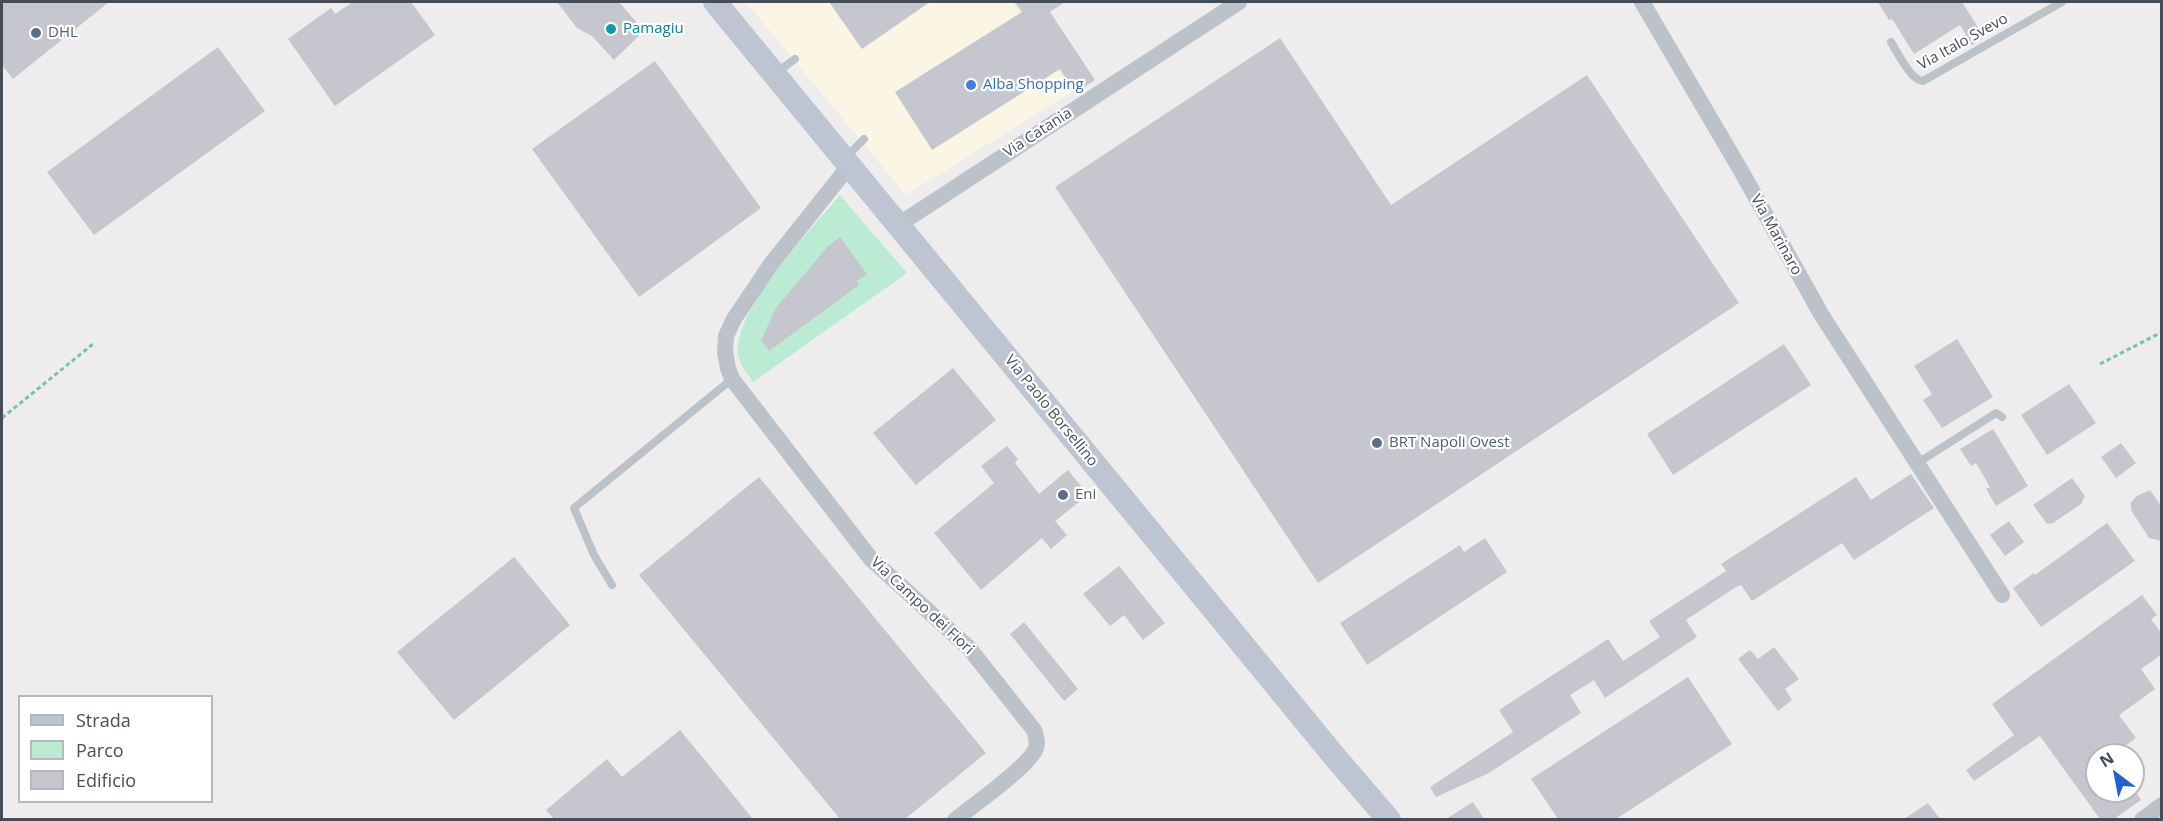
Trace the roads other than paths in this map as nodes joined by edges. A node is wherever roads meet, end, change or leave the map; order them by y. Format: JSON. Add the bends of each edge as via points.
{"nodes":[{"id":1,"x":715,"y":2,"type":"edge"},
{"id":2,"x":1239,"y":2,"type":"edge"},
{"id":3,"x":1642,"y":2,"type":"edge"},
{"id":4,"x":2062,"y":2,"type":"edge"},
{"id":5,"x":1891,"y":42,"type":"dead end"},
{"id":6,"x":795,"y":59,"type":"dead end"},
{"id":7,"x":774,"y":74,"type":"junction"},
{"id":8,"x":864,"y":139,"type":"dead end"},
{"id":9,"x":846,"y":163,"type":"junction"},
{"id":10,"x":898,"y":225,"type":"junction"},
{"id":11,"x":732,"y":379,"type":"junction"},
{"id":12,"x":2002,"y":417,"type":"dead end"},
{"id":13,"x":1916,"y":464,"type":"junction"},
{"id":14,"x":612,"y":585,"type":"dead end"},
{"id":15,"x":2002,"y":595,"type":"dead end"},
{"id":16,"x":2162,"y":805,"type":"edge"},
{"id":17,"x":955,"y":819,"type":"edge"},
{"id":18,"x":1389,"y":819,"type":"edge"},
{"id":19,"x":2142,"y":819,"type":"edge"}],
"edges":[{"from":1,"to":7,"type":"main road","name":"Via Paolo Borsellino"},
{"from":2,"to":10,"type":"street","name":"Via Catania"},
{"from":3,"to":13,"type":"street","name":"Via Marinaro","via":[[1821,314]]},
{"from":4,"to":5,"type":"lane","name":"Via Italo Svevo","via":[[1923,81],[1913,76]]},
{"from":6,"to":7,"type":"lane"},
{"from":7,"to":9,"type":"main road","name":"Via Paolo Borsellino"},
{"from":8,"to":9,"type":"lane"},
{"from":9,"to":10,"type":"main road","name":"Via Paolo Borsellino"},
{"from":9,"to":11,"type":"street","name":"Via Campo dei Fiori","via":[[734,319],[726,336]]},
{"from":10,"to":18,"type":"main road","name":"Via Paolo Borsellino"},
{"from":11,"to":14,"type":"lane","via":[[574,508]]},
{"from":11,"to":17,"type":"street","name":"Via Campo dei Fiori","via":[[871,559],[969,648],[1034,730],[1036,750],[1025,763]]},
{"from":12,"to":13,"type":"lane","via":[[1996,413]]},
{"from":13,"to":15,"type":"street","name":"Via Marinaro"},
{"from":16,"to":19,"type":"street"}]}
